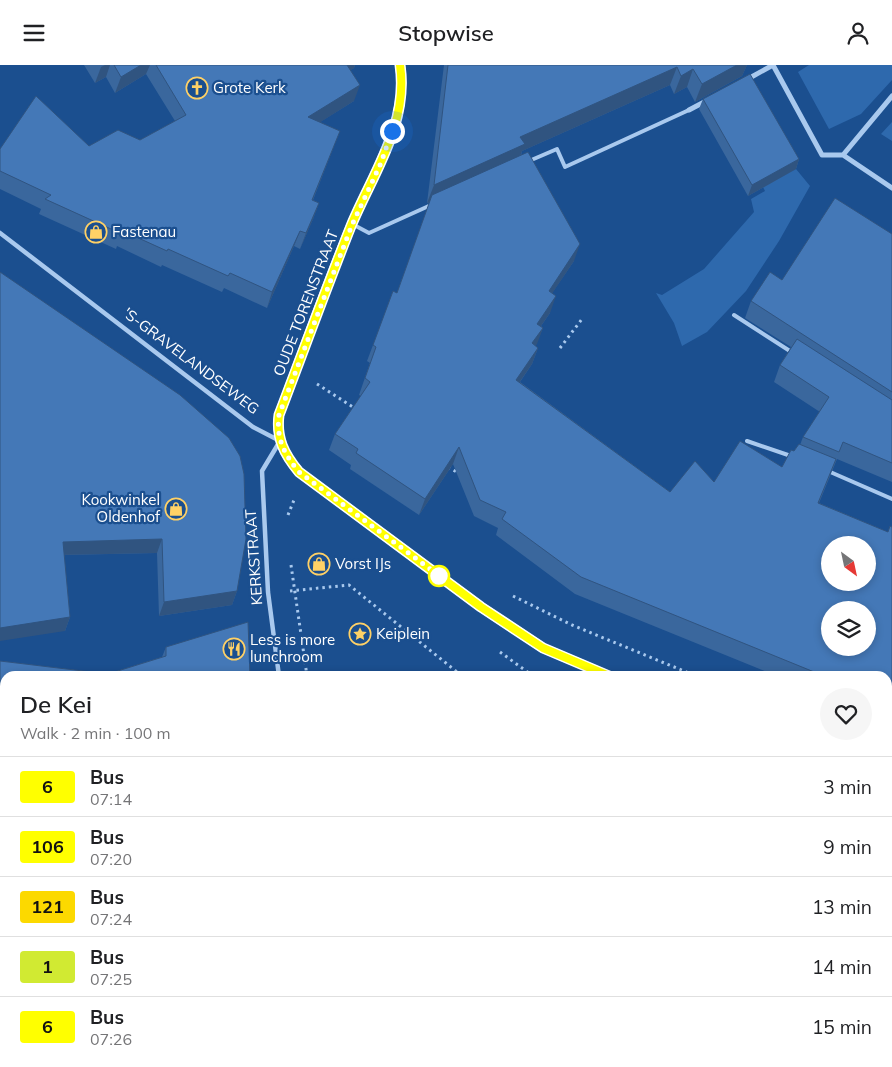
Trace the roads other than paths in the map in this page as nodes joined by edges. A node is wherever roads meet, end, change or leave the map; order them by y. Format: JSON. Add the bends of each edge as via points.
{"nodes":[{"id":1,"x":400,"y":65,"type":"edge"},
{"id":2,"x":740,"y":83,"type":"edge"},
{"id":3,"x":892,"y":96,"type":"edge"},
{"id":4,"x":714,"y":97,"type":"edge"},
{"id":5,"x":689,"y":110,"type":"joint"},
{"id":6,"x":843,"y":155,"type":"junction"},
{"id":7,"x":521,"y":165,"type":"edge"},
{"id":8,"x":892,"y":188,"type":"edge"},
{"id":9,"x":441,"y":201,"type":"edge"},
{"id":10,"x":352,"y":225,"type":"junction"},
{"id":11,"x":0,"y":233,"type":"edge"},
{"id":12,"x":734,"y":315,"type":"dead end"},
{"id":13,"x":801,"y":357,"type":"edge"},
{"id":14,"x":280,"y":441,"type":"junction"},
{"id":15,"x":747,"y":441,"type":"dead end"},
{"id":16,"x":797,"y":458,"type":"edge"},
{"id":17,"x":823,"y":469,"type":"edge"},
{"id":18,"x":892,"y":499,"type":"edge"},
{"id":19,"x":278,"y":671,"type":"edge"},
{"id":20,"x":598,"y":671,"type":"edge"}],
"edges":[{"from":1,"to":10,"type":"main road","name":"OUDE TORENSTRAAT","via":[[402,80],[398,115],[381,163]]},
{"from":2,"to":6,"type":"street","via":[[773,65],[822,155]]},
{"from":3,"to":6,"type":"street"},
{"from":4,"to":5,"type":"street"},
{"from":5,"to":7,"type":"lane","via":[[565,167],[557,149]]},
{"from":6,"to":8,"type":"street"},
{"from":9,"to":10,"type":"lane","via":[[369,233]]},
{"from":10,"to":14,"type":"main road","name":"OUDE TORENSTRAAT","via":[[279,415]]},
{"from":11,"to":14,"type":"street","name":"'S-GRAVELANDSEWEG","via":[[252,427]]},
{"from":12,"to":13,"type":"lane"},
{"from":14,"to":19,"type":"street","name":"KERKSTRAAT","via":[[262,471],[268,593]]},
{"from":14,"to":20,"type":"main road","via":[[287,458],[299,472],[481,607],[543,648]]},
{"from":15,"to":16,"type":"lane"},
{"from":17,"to":18,"type":"lane"}]}
